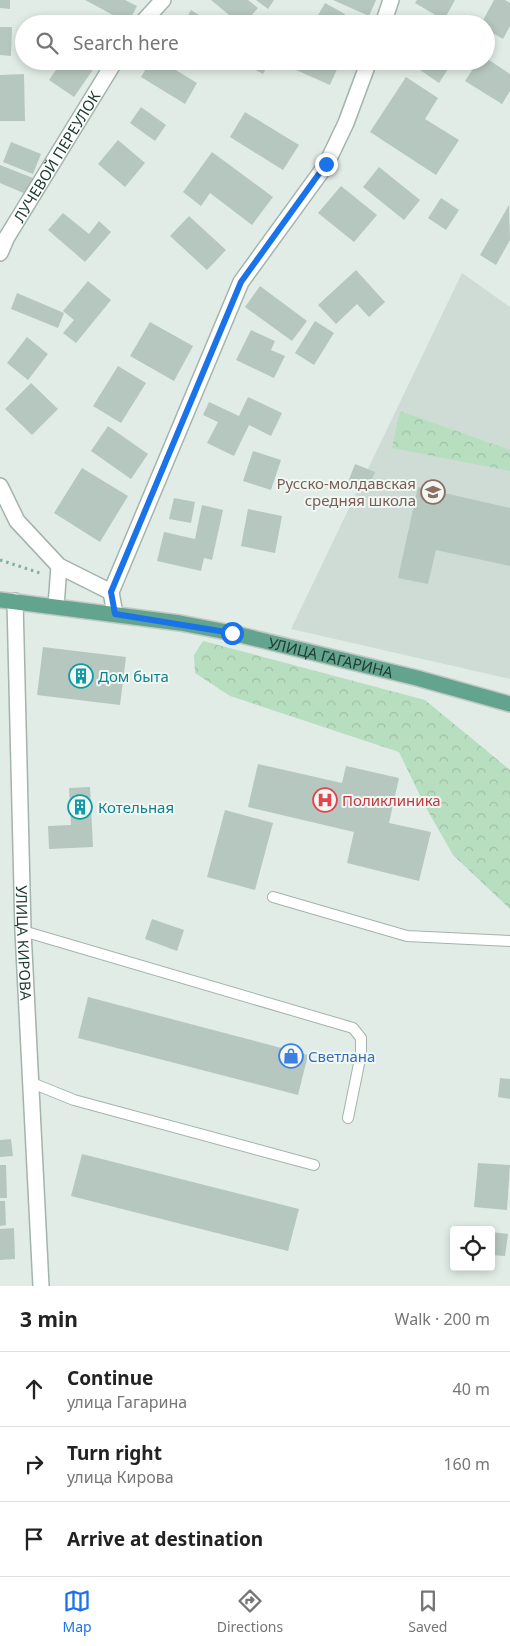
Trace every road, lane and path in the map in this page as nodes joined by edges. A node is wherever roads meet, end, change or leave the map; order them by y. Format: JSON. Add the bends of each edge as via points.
{"nodes":[{"id":1,"x":163,"y":0,"type":"edge"},
{"id":2,"x":391,"y":0,"type":"edge"},
{"id":3,"x":149,"y":15,"type":"edge"},
{"id":4,"x":386,"y":15,"type":"edge"},
{"id":5,"x":110,"y":70,"type":"edge"},
{"id":6,"x":366,"y":70,"type":"edge"},
{"id":7,"x":0,"y":252,"type":"edge"},
{"id":8,"x":0,"y":486,"type":"edge"},
{"id":9,"x":0,"y":560,"type":"edge"},
{"id":10,"x":58,"y":572,"type":"junction"},
{"id":11,"x":111,"y":592,"type":"junction"},
{"id":12,"x":8,"y":600,"type":"edge"},
{"id":13,"x":56,"y":606,"type":"junction"},
{"id":14,"x":115,"y":614,"type":"junction"},
{"id":15,"x":510,"y":704,"type":"edge"},
{"id":16,"x":273,"y":897,"type":"dead end"},
{"id":17,"x":23,"y":931,"type":"junction"},
{"id":18,"x":510,"y":941,"type":"edge"},
{"id":19,"x":32,"y":1083,"type":"junction"},
{"id":20,"x":348,"y":1118,"type":"dead end"},
{"id":21,"x":314,"y":1165,"type":"dead end"},
{"id":22,"x":42,"y":1286,"type":"edge"}],
"edges":[{"from":1,"to":3,"type":"street"},
{"from":2,"to":4,"type":"street"},
{"from":5,"to":7,"type":"street","name":"ЛУЧЕВОЙ ПЕРЕУЛОК"},
{"from":6,"to":11,"type":"street","via":[[326,164],[241,282]]},
{"from":8,"to":10,"type":"street","via":[[17,520]]},
{"from":9,"to":10,"type":"path"},
{"from":10,"to":11,"type":"street"},
{"from":10,"to":13,"type":"street"},
{"from":11,"to":14,"type":"street"},
{"from":12,"to":13,"type":"main road","name":"УЛИЦА ГАГАРИНА"},
{"from":12,"to":17,"type":"street","name":"УЛИЦА КИРОВА"},
{"from":13,"to":14,"type":"main road","name":"УЛИЦА ГАГАРИНА"},
{"from":14,"to":15,"type":"main road","name":"УЛИЦА ГАГАРИНА","via":[[180,623],[292,646]]},
{"from":16,"to":18,"type":"lane","via":[[407,936]]},
{"from":17,"to":19,"type":"street","name":"УЛИЦА КИРОВА"},
{"from":17,"to":20,"type":"lane","via":[[353,1028],[360,1038],[361,1054]]},
{"from":19,"to":21,"type":"lane","via":[[74,1100]]},
{"from":19,"to":22,"type":"street","name":"УЛИЦА КИРОВА"}]}
